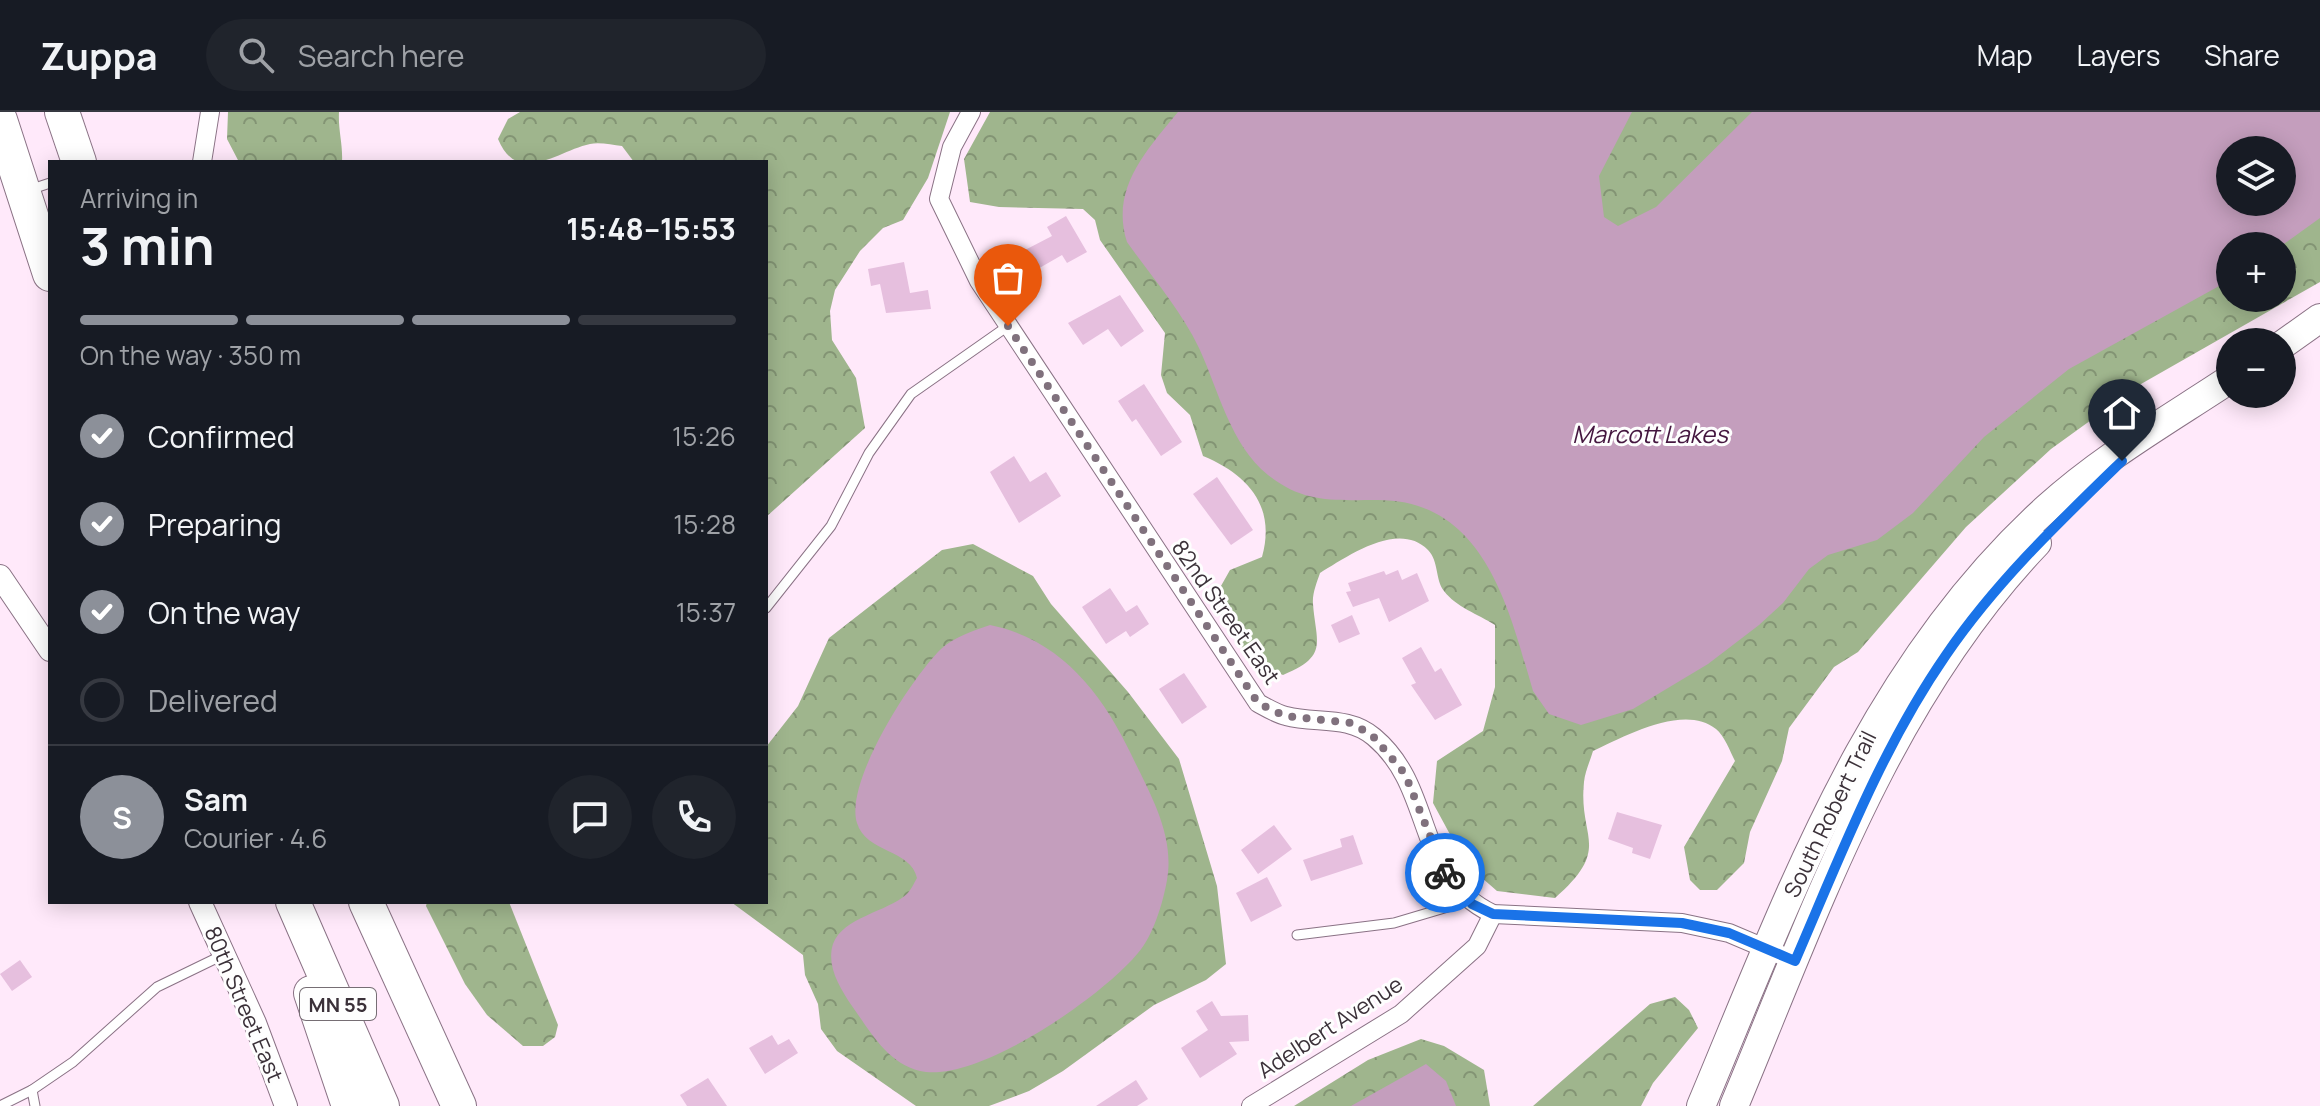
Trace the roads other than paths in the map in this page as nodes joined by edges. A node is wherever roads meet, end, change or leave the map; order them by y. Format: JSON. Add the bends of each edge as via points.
{"nodes":[{"id":1,"x":62,"y":112,"type":"edge"},
{"id":2,"x":210,"y":112,"type":"edge"},
{"id":3,"x":971,"y":112,"type":"edge"},
{"id":4,"x":0,"y":120,"type":"edge"},
{"id":5,"x":78,"y":160,"type":"edge"},
{"id":6,"x":202,"y":160,"type":"edge"},
{"id":7,"x":36,"y":188,"type":"edge"},
{"id":8,"x":48,"y":262,"type":"edge"},
{"id":9,"x":2320,"y":318,"type":"edge"},
{"id":10,"x":1008,"y":326,"type":"junction"},
{"id":11,"x":2296,"y":335,"type":"edge"},
{"id":12,"x":2216,"y":388,"type":"edge"},
{"id":13,"x":2155,"y":429,"type":"junction"},
{"id":14,"x":0,"y":576,"type":"edge"},
{"id":15,"x":768,"y":605,"type":"edge"},
{"id":16,"x":48,"y":647,"type":"edge"},
{"id":17,"x":1468,"y":901,"type":"junction"},
{"id":18,"x":201,"y":904,"type":"edge"},
{"id":19,"x":281,"y":904,"type":"edge"},
{"id":20,"x":294,"y":904,"type":"edge"},
{"id":21,"x":366,"y":904,"type":"edge"},
{"id":22,"x":366,"y":904,"type":"edge"},
{"id":23,"x":1493,"y":914,"type":"junction"},
{"id":24,"x":1297,"y":935,"type":"dead end"},
{"id":25,"x":1767,"y":949,"type":"junction"},
{"id":26,"x":225,"y":954,"type":"junction"},
{"id":27,"x":1795,"y":961,"type":"junction"},
{"id":28,"x":32,"y":1090,"type":"junction"},
{"id":29,"x":0,"y":1106,"type":"edge"},
{"id":30,"x":35,"y":1106,"type":"edge"},
{"id":31,"x":286,"y":1106,"type":"edge"},
{"id":32,"x":349,"y":1106,"type":"edge"},
{"id":33,"x":382,"y":1106,"type":"edge"},
{"id":34,"x":450,"y":1106,"type":"edge"},
{"id":35,"x":459,"y":1106,"type":"edge"},
{"id":36,"x":1251,"y":1106,"type":"edge"},
{"id":37,"x":1701,"y":1106,"type":"edge"},
{"id":38,"x":1734,"y":1106,"type":"edge"}],
"edges":[{"from":1,"to":5,"type":"highway"},
{"from":2,"to":6,"type":"street"},
{"from":3,"to":10,"type":"street","name":"82nd Street East","via":[[952,147],[939,199]]},
{"from":4,"to":7,"type":"highway"},
{"from":7,"to":8,"type":"highway"},
{"from":9,"to":11,"type":"main road"},
{"from":10,"to":15,"type":"lane","via":[[911,394],[869,453],[831,526]]},
{"from":10,"to":17,"type":"street","name":"82nd Street East","via":[[1258,703],[1285,716],[1351,723],[1372,735],[1405,774],[1441,868]]},
{"from":12,"to":13,"type":"main road","name":"South Robert Trail"},
{"from":13,"to":25,"type":"main road","name":"South Robert Trail","via":[[2046,509],[1939,626],[1837,789]]},
{"from":13,"to":27,"type":"main road","name":"South Robert Trail","via":[[2015,566],[1945,657],[1880,766]]},
{"from":14,"to":16,"type":"street"},
{"from":17,"to":23,"type":"street","name":"82nd Street East"},
{"from":17,"to":24,"type":"lane","via":[[1394,923]]},
{"from":18,"to":26,"type":"street","name":"80th Street East"},
{"from":19,"to":32,"type":"highway"},
{"from":20,"to":33,"type":"highway","number":"MN 55"},
{"from":21,"to":34,"type":"highway","number":"MN 55"},
{"from":22,"to":35,"type":"highway"},
{"from":23,"to":25,"type":"street","name":"82nd Street East","via":[[1682,923],[1729,933]]},
{"from":23,"to":36,"type":"street","name":"Adelbert Avenue","via":[[1477,946],[1401,1014]]},
{"from":25,"to":27,"type":"street","name":"82nd Street East"},
{"from":25,"to":37,"type":"main road","name":"South Robert Trail"},
{"from":26,"to":28,"type":"lane","via":[[157,987],[73,1062]]},
{"from":26,"to":31,"type":"street","name":"80th Street East"},
{"from":27,"to":38,"type":"main road","name":"South Robert Trail"},
{"from":28,"to":29,"type":"lane"},
{"from":28,"to":30,"type":"lane"}]}
